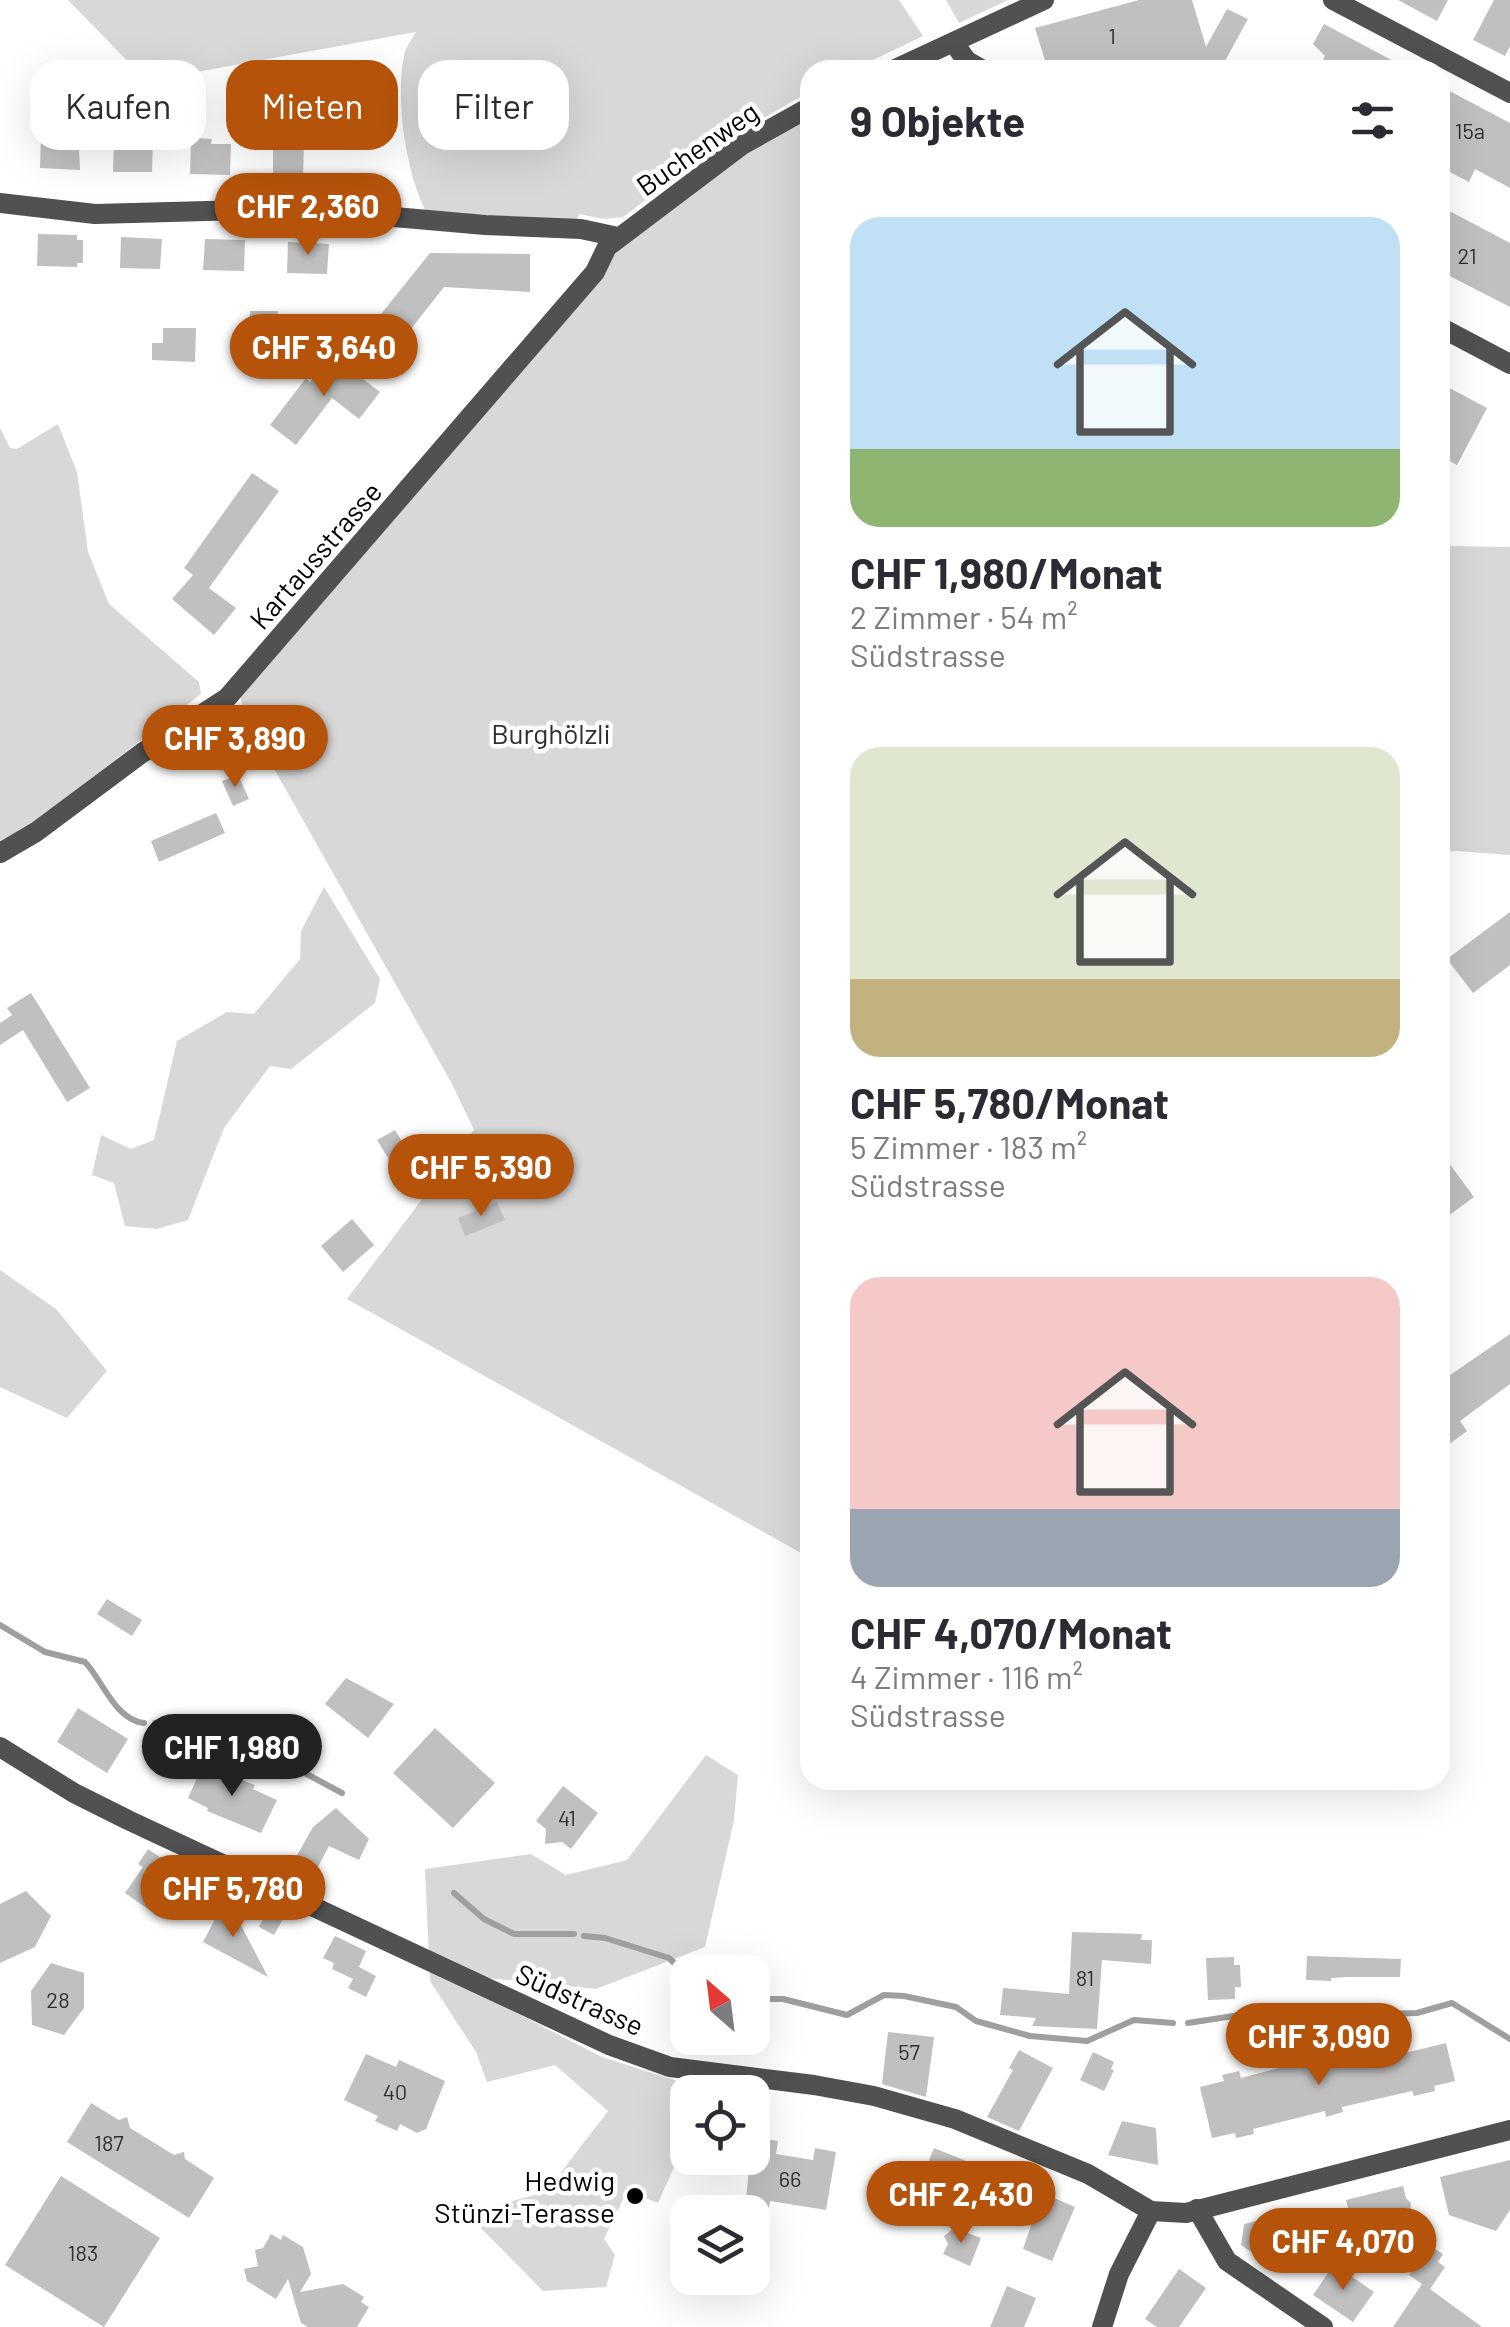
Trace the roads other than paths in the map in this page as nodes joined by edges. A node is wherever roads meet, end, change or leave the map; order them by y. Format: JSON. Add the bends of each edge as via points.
{"nodes":[{"id":1,"x":1044,"y":0,"type":"edge"},
{"id":2,"x":1333,"y":0,"type":"edge"},
{"id":3,"x":953,"y":42,"type":"junction"},
{"id":4,"x":914,"y":60,"type":"edge"},
{"id":5,"x":967,"y":60,"type":"edge"},
{"id":6,"x":1447,"y":60,"type":"edge"},
{"id":7,"x":1450,"y":61,"type":"edge"},
{"id":8,"x":1510,"y":93,"type":"edge"},
{"id":9,"x":800,"y":113,"type":"edge"},
{"id":10,"x":0,"y":203,"type":"edge"},
{"id":11,"x":618,"y":237,"type":"junction"},
{"id":12,"x":1450,"y":332,"type":"edge"},
{"id":13,"x":1510,"y":364,"type":"edge"},
{"id":14,"x":0,"y":853,"type":"edge"},
{"id":15,"x":0,"y":1747,"type":"edge"},
{"id":16,"x":1510,"y":2130,"type":"edge"},
{"id":17,"x":1197,"y":2210,"type":"junction"},
{"id":18,"x":1159,"y":2212,"type":"junction"},
{"id":19,"x":1102,"y":2327,"type":"edge"},
{"id":20,"x":1323,"y":2327,"type":"edge"}],
"edges":[{"from":1,"to":3,"type":"street"},
{"from":2,"to":6,"type":"street"},
{"from":3,"to":4,"type":"street"},
{"from":3,"to":5,"type":"street"},
{"from":7,"to":8,"type":"street"},
{"from":9,"to":11,"type":"street","name":"Buchenweg","via":[[742,144]]},
{"from":10,"to":11,"type":"street","via":[[95,214],[245,210],[376,216],[581,228]]},
{"from":11,"to":14,"type":"street","name":"Kartausstrasse","via":[[595,272],[227,698]]},
{"from":12,"to":13,"type":"street"},
{"from":15,"to":18,"type":"street","name":"Südstrasse","via":[[128,1820],[609,2045],[670,2068],[814,2085],[956,2119]]},
{"from":16,"to":17,"type":"street"},
{"from":17,"to":18,"type":"street"},
{"from":17,"to":20,"type":"street","via":[[1227,2261]]},
{"from":18,"to":19,"type":"street","via":[[1118,2274]]}]}
